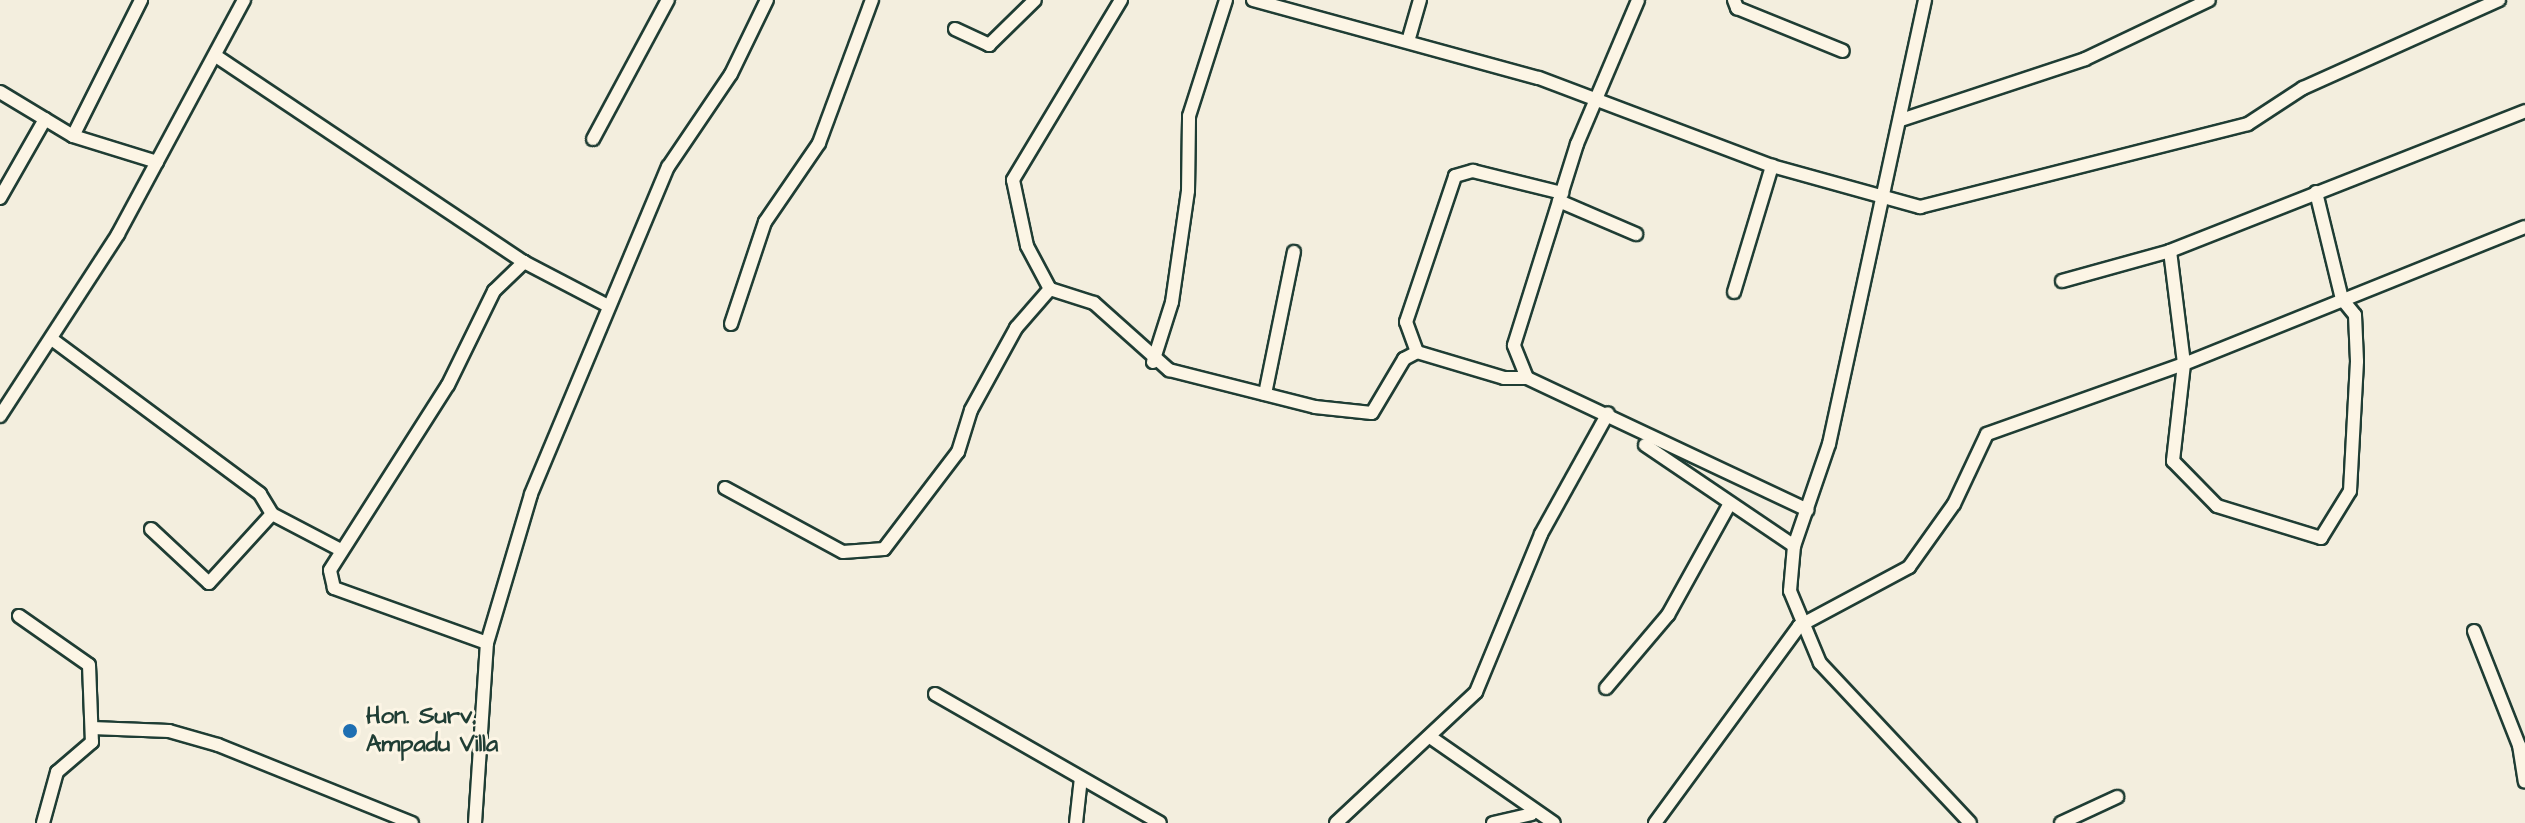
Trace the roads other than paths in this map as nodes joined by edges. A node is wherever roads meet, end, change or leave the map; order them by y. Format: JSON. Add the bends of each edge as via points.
{"nodes":[{"id":1,"x":141,"y":0,"type":"edge"},
{"id":2,"x":244,"y":0,"type":"edge"},
{"id":3,"x":668,"y":0,"type":"edge"},
{"id":4,"x":767,"y":0,"type":"edge"},
{"id":5,"x":872,"y":0,"type":"edge"},
{"id":6,"x":1035,"y":0,"type":"edge"},
{"id":7,"x":1121,"y":0,"type":"edge"},
{"id":8,"x":1226,"y":0,"type":"edge"},
{"id":9,"x":1253,"y":0,"type":"edge"},
{"id":10,"x":1420,"y":0,"type":"edge"},
{"id":11,"x":1638,"y":0,"type":"edge"},
{"id":12,"x":1734,"y":0,"type":"edge"},
{"id":13,"x":1925,"y":0,"type":"edge"},
{"id":14,"x":2209,"y":0,"type":"edge"},
{"id":15,"x":2499,"y":0,"type":"edge"},
{"id":16,"x":955,"y":29,"type":"dead end"},
{"id":17,"x":1409,"y":38,"type":"junction"},
{"id":18,"x":1843,"y":51,"type":"dead end"},
{"id":19,"x":216,"y":56,"type":"junction"},
{"id":20,"x":0,"y":92,"type":"edge"},
{"id":21,"x":1596,"y":102,"type":"junction"},
{"id":22,"x":2525,"y":111,"type":"edge"},
{"id":23,"x":45,"y":119,"type":"junction"},
{"id":24,"x":1901,"y":120,"type":"junction"},
{"id":25,"x":73,"y":136,"type":"junction"},
{"id":26,"x":593,"y":139,"type":"dead end"},
{"id":27,"x":157,"y":162,"type":"junction"},
{"id":28,"x":1772,"y":166,"type":"junction"},
{"id":29,"x":2316,"y":192,"type":"junction"},
{"id":30,"x":1561,"y":197,"type":"junction"},
{"id":31,"x":0,"y":198,"type":"edge"},
{"id":32,"x":1884,"y":200,"type":"junction"},
{"id":33,"x":2525,"y":227,"type":"edge"},
{"id":34,"x":1636,"y":234,"type":"dead end"},
{"id":35,"x":2170,"y":251,"type":"junction"},
{"id":36,"x":1294,"y":252,"type":"dead end"},
{"id":37,"x":524,"y":262,"type":"junction"},
{"id":38,"x":2062,"y":281,"type":"dead end"},
{"id":39,"x":1050,"y":289,"type":"junction"},
{"id":40,"x":1734,"y":292,"type":"dead end"},
{"id":41,"x":2342,"y":299,"type":"junction"},
{"id":42,"x":608,"y":306,"type":"junction"},
{"id":43,"x":731,"y":324,"type":"dead end"},
{"id":44,"x":53,"y":340,"type":"junction"},
{"id":45,"x":1417,"y":352,"type":"junction"},
{"id":46,"x":1153,"y":362,"type":"junction"},
{"id":47,"x":2184,"y":364,"type":"junction"},
{"id":48,"x":1527,"y":378,"type":"junction"},
{"id":49,"x":1265,"y":394,"type":"junction"},
{"id":50,"x":0,"y":416,"type":"edge"},
{"id":51,"x":1606,"y":417,"type":"junction"},
{"id":52,"x":725,"y":488,"type":"dead end"},
{"id":53,"x":1729,"y":505,"type":"junction"},
{"id":54,"x":1807,"y":510,"type":"junction"},
{"id":55,"x":272,"y":514,"type":"junction"},
{"id":56,"x":151,"y":529,"type":"dead end"},
{"id":57,"x":1794,"y":546,"type":"junction"},
{"id":58,"x":339,"y":549,"type":"junction"},
{"id":59,"x":19,"y":616,"type":"dead end"},
{"id":60,"x":1799,"y":626,"type":"junction"},
{"id":61,"x":2474,"y":631,"type":"dead end"},
{"id":62,"x":487,"y":643,"type":"junction"},
{"id":63,"x":1606,"y":688,"type":"dead end"},
{"id":64,"x":935,"y":694,"type":"dead end"},
{"id":65,"x":92,"y":728,"type":"junction"},
{"id":66,"x":1433,"y":739,"type":"junction"},
{"id":67,"x":1081,"y":778,"type":"junction"},
{"id":68,"x":2525,"y":782,"type":"edge"},
{"id":69,"x":2117,"y":797,"type":"dead end"},
{"id":70,"x":1531,"y":814,"type":"junction"},
{"id":71,"x":43,"y":823,"type":"edge"},
{"id":72,"x":412,"y":823,"type":"edge"},
{"id":73,"x":475,"y":823,"type":"edge"},
{"id":74,"x":1076,"y":823,"type":"edge"},
{"id":75,"x":1160,"y":823,"type":"edge"},
{"id":76,"x":1336,"y":823,"type":"edge"},
{"id":77,"x":1493,"y":823,"type":"edge"},
{"id":78,"x":1554,"y":823,"type":"edge"},
{"id":79,"x":1655,"y":823,"type":"edge"},
{"id":80,"x":1970,"y":823,"type":"edge"},
{"id":81,"x":2061,"y":823,"type":"edge"}],
"edges":[{"from":1,"to":25,"type":"street"},
{"from":2,"to":19,"type":"street"},
{"from":3,"to":26,"type":"street"},
{"from":4,"to":42,"type":"street","via":[[731,74],[668,167]]},
{"from":5,"to":43,"type":"street","via":[[819,143],[765,222]]},
{"from":6,"to":16,"type":"street","via":[[989,45]]},
{"from":7,"to":39,"type":"street","via":[[1013,180],[1027,246]]},
{"from":8,"to":46,"type":"street","via":[[1189,116],[1188,191],[1172,302]]},
{"from":9,"to":17,"type":"street"},
{"from":10,"to":17,"type":"street"},
{"from":11,"to":21,"type":"street"},
{"from":12,"to":18,"type":"street","via":[[1737,8]]},
{"from":13,"to":24,"type":"street"},
{"from":14,"to":24,"type":"street","via":[[2085,59]]},
{"from":15,"to":32,"type":"street","via":[[2303,88],[2248,124],[1920,207]]},
{"from":17,"to":21,"type":"street"},
{"from":19,"to":27,"type":"street"},
{"from":19,"to":37,"type":"street"},
{"from":20,"to":23,"type":"street"},
{"from":21,"to":28,"type":"street"},
{"from":21,"to":30,"type":"street"},
{"from":22,"to":29,"type":"street"},
{"from":23,"to":25,"type":"street"},
{"from":23,"to":31,"type":"street"},
{"from":24,"to":32,"type":"street"},
{"from":25,"to":27,"type":"street"},
{"from":27,"to":44,"type":"street"},
{"from":28,"to":32,"type":"street"},
{"from":28,"to":40,"type":"street"},
{"from":29,"to":35,"type":"street"},
{"from":29,"to":41,"type":"street"},
{"from":30,"to":34,"type":"street"},
{"from":30,"to":45,"type":"street","via":[[1473,171],[1455,176],[1406,322]]},
{"from":30,"to":48,"type":"street","via":[[1514,345]]},
{"from":32,"to":54,"type":"street"},
{"from":33,"to":41,"type":"street"},
{"from":35,"to":38,"type":"street"},
{"from":35,"to":47,"type":"street"},
{"from":36,"to":49,"type":"street"},
{"from":37,"to":42,"type":"street"},
{"from":37,"to":58,"type":"street","via":[[494,291],[448,385]]},
{"from":39,"to":46,"type":"street","via":[[1094,303]]},
{"from":39,"to":52,"type":"street","via":[[1016,328],[971,410],[958,452],[884,549],[843,552]]},
{"from":41,"to":47,"type":"street"},
{"from":41,"to":47,"type":"street","via":[[2355,315],[2350,491],[2321,538],[2217,506],[2181,474],[2174,438]]},
{"from":42,"to":62,"type":"street","via":[[531,494]]},
{"from":44,"to":50,"type":"street"},
{"from":44,"to":55,"type":"street","via":[[260,494]]},
{"from":45,"to":48,"type":"street","via":[[1504,378]]},
{"from":45,"to":49,"type":"street","via":[[1404,359],[1372,413]]},
{"from":46,"to":49,"type":"street"},
{"from":47,"to":60,"type":"street","via":[[1987,434],[1954,504],[1909,567]]},
{"from":48,"to":51,"type":"street"},
{"from":51,"to":53,"type":"street"},
{"from":51,"to":54,"type":"street","via":[[1692,462]]},
{"from":51,"to":66,"type":"street","via":[[1541,534],[1476,692]]},
{"from":53,"to":57,"type":"street"},
{"from":53,"to":63,"type":"street","via":[[1668,615]]},
{"from":54,"to":57,"type":"street"},
{"from":55,"to":56,"type":"street","via":[[209,583]]},
{"from":55,"to":58,"type":"street"},
{"from":57,"to":60,"type":"street","via":[[1790,591]]},
{"from":58,"to":62,"type":"street","via":[[330,570],[334,588]]},
{"from":59,"to":65,"type":"street","via":[[27,628],[86,657]]},
{"from":60,"to":79,"type":"street"},
{"from":60,"to":80,"type":"street","via":[[1820,663]]},
{"from":61,"to":68,"type":"street","via":[[2519,745]]},
{"from":62,"to":73,"type":"street"},
{"from":64,"to":67,"type":"street"},
{"from":65,"to":71,"type":"street","via":[[88,748],[57,772]]},
{"from":65,"to":72,"type":"street","via":[[169,731],[218,745]]},
{"from":66,"to":70,"type":"street","via":[[1520,799]]},
{"from":66,"to":76,"type":"street"},
{"from":67,"to":74,"type":"street"},
{"from":67,"to":75,"type":"street"},
{"from":69,"to":81,"type":"street"},
{"from":70,"to":77,"type":"street"},
{"from":70,"to":78,"type":"street"}]}
